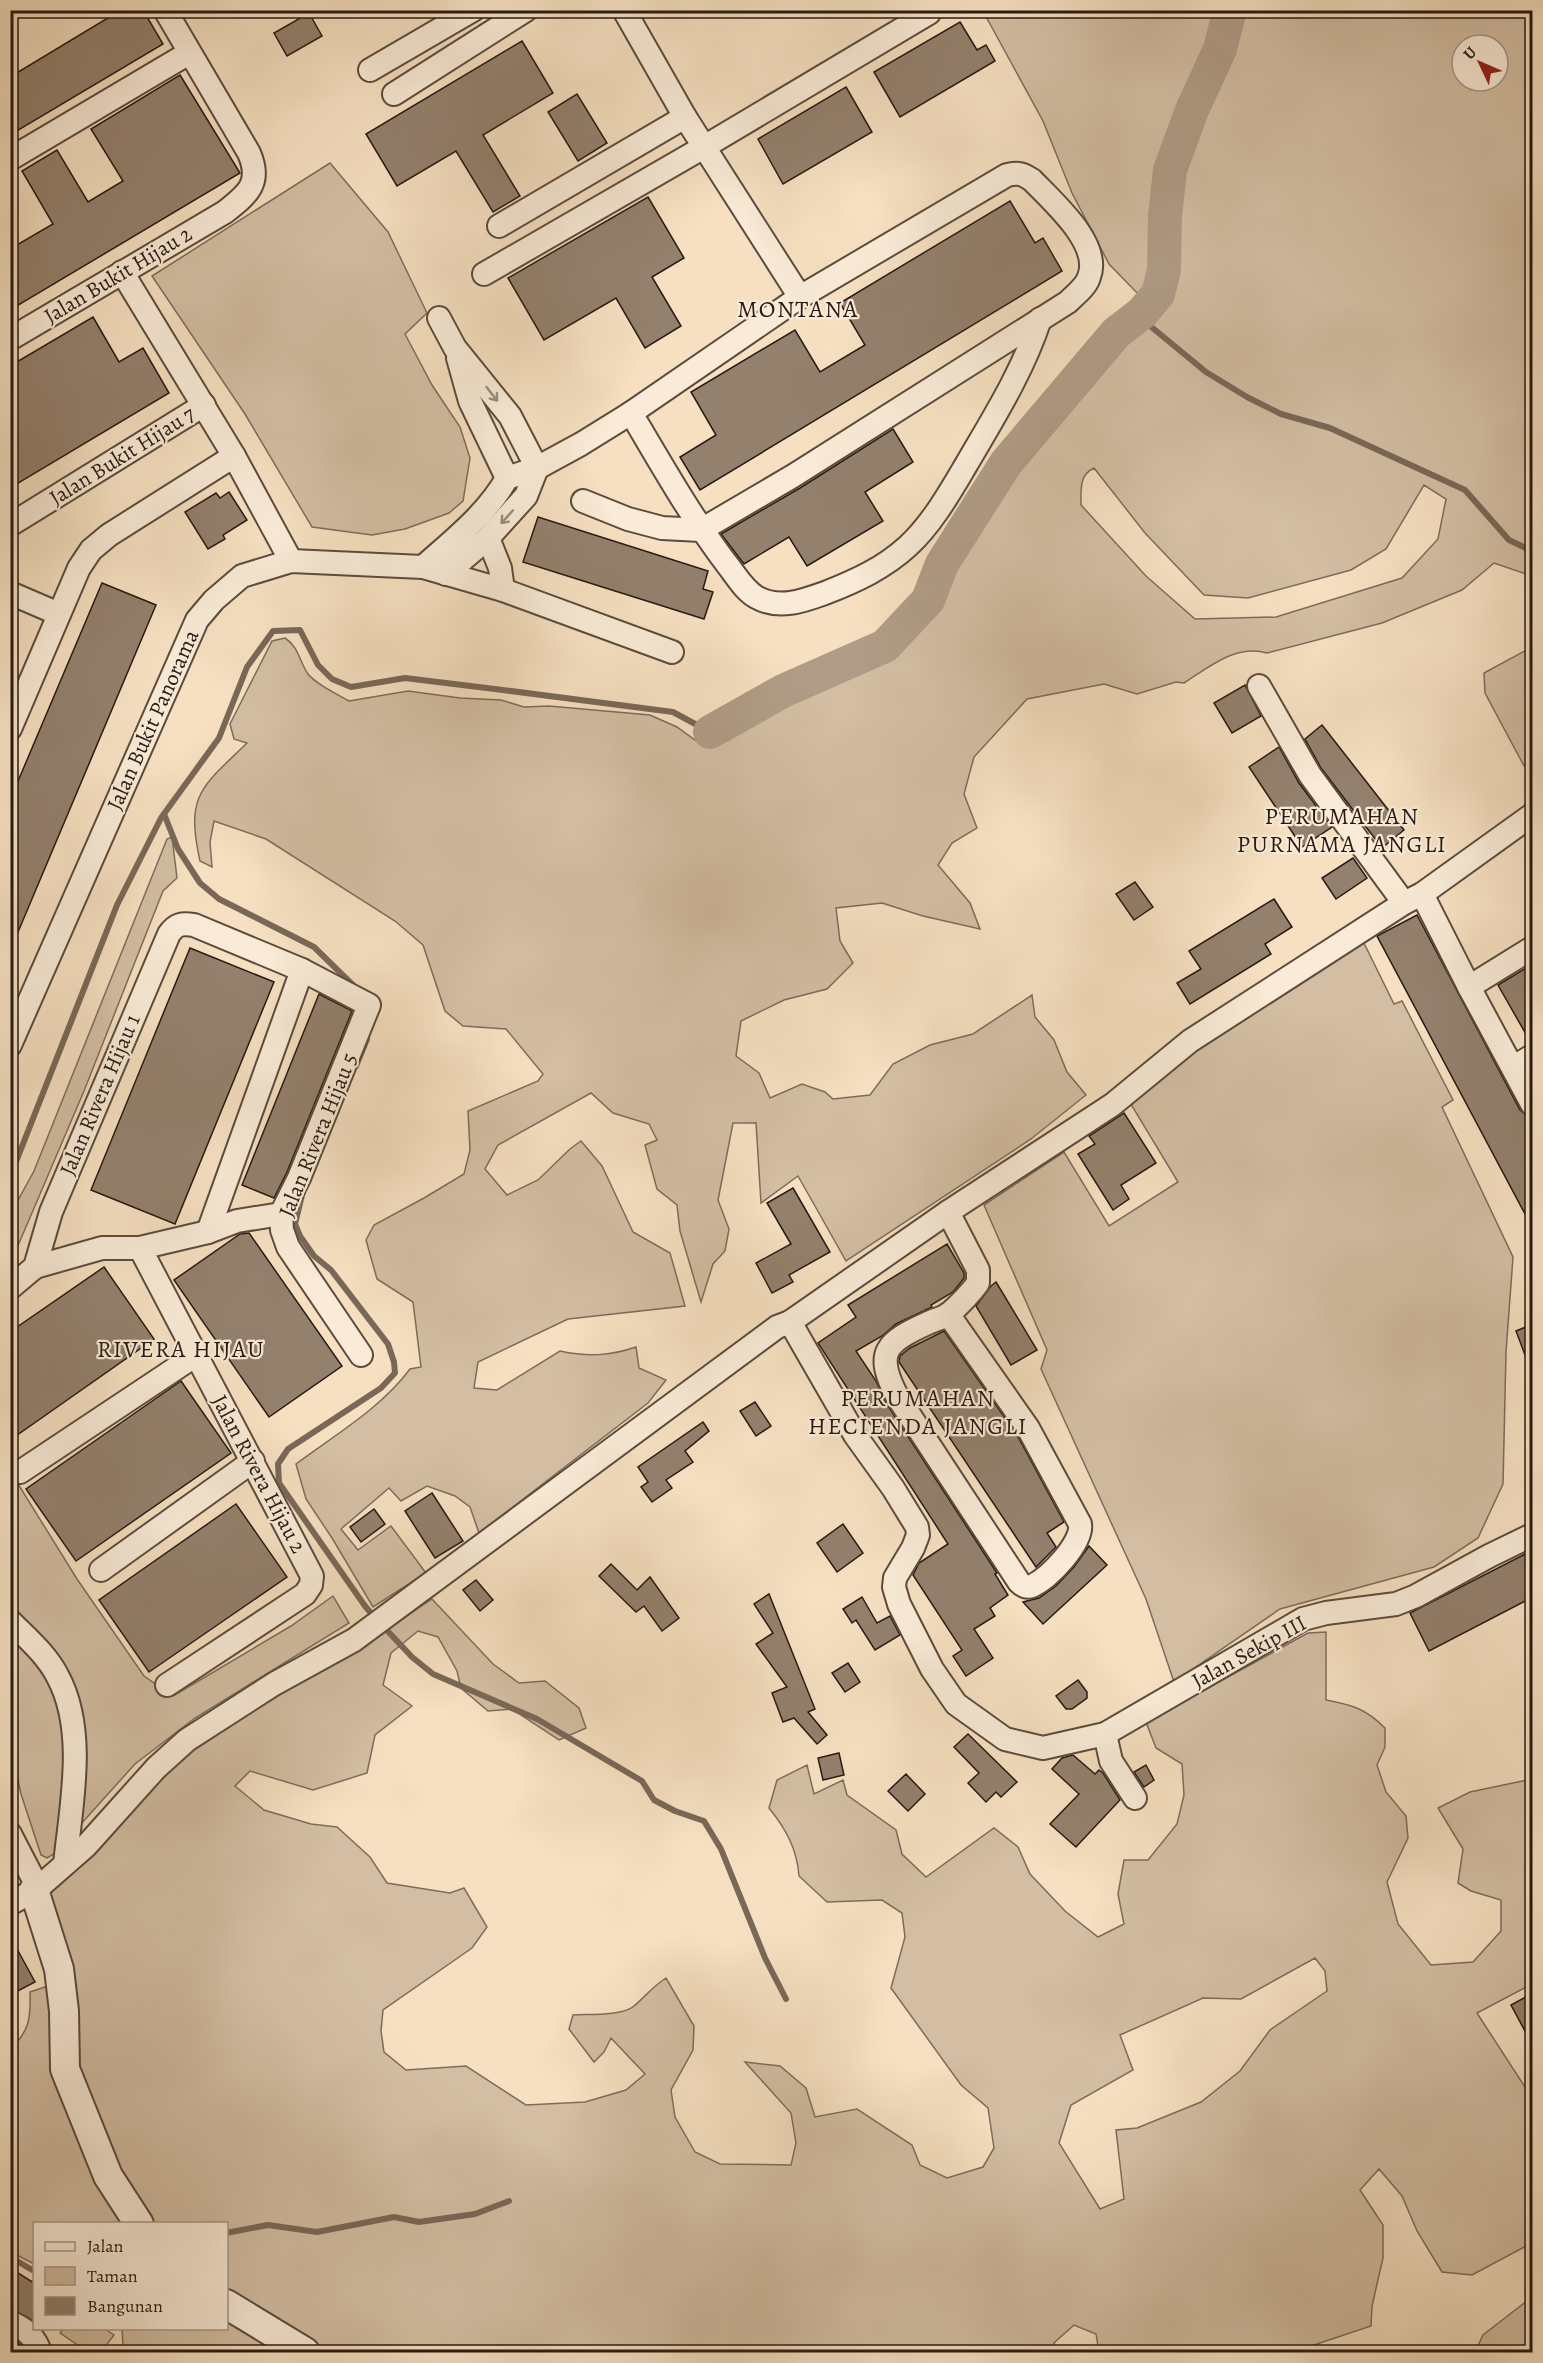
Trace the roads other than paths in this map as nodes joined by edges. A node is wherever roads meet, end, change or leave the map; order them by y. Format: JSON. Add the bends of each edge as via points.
{"nodes":[{"id":1,"x":165,"y":10,"type":"edge"},
{"id":2,"x":473,"y":10,"type":"edge"},
{"id":3,"x":526,"y":10,"type":"edge"},
{"id":4,"x":624,"y":10,"type":"edge"},
{"id":5,"x":929,"y":13,"type":"dead end"},
{"id":6,"x":189,"y":53,"type":"junction"},
{"id":7,"x":370,"y":70,"type":"dead end"},
{"id":8,"x":394,"y":94,"type":"dead end"},
{"id":9,"x":685,"y":117,"type":"junction"},
{"id":10,"x":704,"y":147,"type":"junction"},
{"id":11,"x":10,"y":159,"type":"edge"},
{"id":12,"x":499,"y":226,"type":"dead end"},
{"id":13,"x":122,"y":272,"type":"junction"},
{"id":14,"x":484,"y":274,"type":"dead end"},
{"id":15,"x":800,"y":297,"type":"junction"},
{"id":16,"x":439,"y":318,"type":"dead end"},
{"id":17,"x":1040,"y":319,"type":"junction"},
{"id":18,"x":10,"y":339,"type":"edge"},
{"id":19,"x":455,"y":348,"type":"junction"},
{"id":20,"x":204,"y":405,"type":"junction"},
{"id":21,"x":630,"y":413,"type":"junction"},
{"id":22,"x":234,"y":456,"type":"junction"},
{"id":23,"x":537,"y":468,"type":"junction"},
{"id":24,"x":507,"y":478,"type":"junction"},
{"id":25,"x":583,"y":501,"type":"dead end"},
{"id":26,"x":10,"y":525,"type":"edge"},
{"id":27,"x":701,"y":530,"type":"junction"},
{"id":28,"x":488,"y":538,"type":"junction"},
{"id":29,"x":291,"y":561,"type":"junction"},
{"id":30,"x":423,"y":567,"type":"junction"},
{"id":31,"x":446,"y":574,"type":"junction"},
{"id":32,"x":503,"y":590,"type":"junction"},
{"id":33,"x":10,"y":593,"type":"edge"},
{"id":34,"x":59,"y":614,"type":"junction"},
{"id":35,"x":672,"y":652,"type":"dead end"},
{"id":36,"x":1259,"y":686,"type":"dead end"},
{"id":37,"x":10,"y":729,"type":"edge"},
{"id":38,"x":1533,"y":815,"type":"edge"},
{"id":39,"x":1413,"y":898,"type":"junction"},
{"id":40,"x":175,"y":926,"type":"joint"},
{"id":41,"x":1533,"y":948,"type":"edge"},
{"id":42,"x":302,"y":970,"type":"junction"},
{"id":43,"x":1468,"y":987,"type":"junction"},
{"id":44,"x":10,"y":1045,"type":"edge"},
{"id":45,"x":1523,"y":1061,"type":"edge"},
{"id":46,"x":1533,"y":1104,"type":"edge"},
{"id":47,"x":948,"y":1212,"type":"junction"},
{"id":48,"x":281,"y":1214,"type":"junction"},
{"id":49,"x":208,"y":1232,"type":"junction"},
{"id":50,"x":140,"y":1248,"type":"junction"},
{"id":51,"x":35,"y":1267,"type":"junction"},
{"id":52,"x":10,"y":1288,"type":"edge"},
{"id":53,"x":948,"y":1314,"type":"junction"},
{"id":54,"x":790,"y":1322,"type":"junction"},
{"id":55,"x":196,"y":1355,"type":"junction"},
{"id":56,"x":361,"y":1355,"type":"dead end"},
{"id":57,"x":254,"y":1461,"type":"junction"},
{"id":58,"x":20,"y":1472,"type":"dead end"},
{"id":59,"x":1533,"y":1535,"type":"edge"},
{"id":60,"x":101,"y":1570,"type":"dead end"},
{"id":61,"x":10,"y":1621,"type":"edge"},
{"id":62,"x":167,"y":1685,"type":"dead end"},
{"id":63,"x":1105,"y":1734,"type":"junction"},
{"id":64,"x":1134,"y":1798,"type":"dead end"},
{"id":65,"x":10,"y":1834,"type":"edge"},
{"id":66,"x":65,"y":1864,"type":"junction"},
{"id":67,"x":28,"y":1894,"type":"edge"},
{"id":68,"x":138,"y":2222,"type":"edge"},
{"id":69,"x":228,"y":2305,"type":"edge"},
{"id":70,"x":10,"y":2322,"type":"edge"},
{"id":71,"x":39,"y":2352,"type":"edge"},
{"id":72,"x":305,"y":2352,"type":"edge"}],
"edges":[{"from":1,"to":6,"type":"street"},
{"from":2,"to":7,"type":"street"},
{"from":3,"to":8,"type":"street"},
{"from":4,"to":9,"type":"street"},
{"from":5,"to":10,"type":"street"},
{"from":6,"to":11,"type":"street"},
{"from":6,"to":13,"type":"street","name":"Jalan Bukit Hijau 2","via":[[249,153],[256,168],[253,183],[243,198],[225,212]]},
{"from":9,"to":10,"type":"street"},
{"from":9,"to":12,"type":"street"},
{"from":10,"to":14,"type":"street"},
{"from":10,"to":15,"type":"street"},
{"from":13,"to":18,"type":"street","name":"Jalan Bukit Hijau 2"},
{"from":13,"to":20,"type":"street"},
{"from":15,"to":17,"type":"street","via":[[1016,173],[1032,180],[1070,221],[1091,255],[1089,279],[1068,302]]},
{"from":15,"to":21,"type":"street"},
{"from":16,"to":19,"type":"street"},
{"from":17,"to":27,"type":"street"},
{"from":17,"to":27,"type":"street","via":[[1017,376],[949,492],[910,544],[889,563],[801,602],[779,604],[753,596]]},
{"from":19,"to":23,"type":"street","one_way":true,"via":[[510,416]]},
{"from":19,"to":24,"type":"street","via":[[470,401]]},
{"from":20,"to":22,"type":"street"},
{"from":20,"to":26,"type":"street","name":"Jalan Bukit Hijau 7"},
{"from":21,"to":23,"type":"street"},
{"from":21,"to":27,"type":"street"},
{"from":22,"to":29,"type":"street"},
{"from":22,"to":34,"type":"street","via":[[109,535],[92,550],[79,568]]},
{"from":23,"to":24,"type":"street"},
{"from":23,"to":28,"type":"street","one_way":true,"via":[[526,496]]},
{"from":24,"to":30,"type":"street","via":[[473,523]]},
{"from":25,"to":27,"type":"street","via":[[662,528]]},
{"from":28,"to":31,"type":"street"},
{"from":28,"to":32,"type":"street","via":[[500,568]]},
{"from":29,"to":30,"type":"street","name":"Jalan Bukit Panorama"},
{"from":29,"to":44,"type":"street","name":"Jalan Bukit Panorama","via":[[242,576],[197,620]]},
{"from":30,"to":31,"type":"street","name":"Jalan Bukit Panorama"},
{"from":31,"to":32,"type":"street","name":"Jalan Bukit Panorama"},
{"from":32,"to":35,"type":"street","name":"Jalan Bukit Panorama"},
{"from":33,"to":34,"type":"street"},
{"from":34,"to":37,"type":"street"},
{"from":36,"to":39,"type":"street","via":[[1310,775]]},
{"from":38,"to":39,"type":"street"},
{"from":39,"to":43,"type":"street"},
{"from":39,"to":47,"type":"street","via":[[1190,1041],[1112,1105]]},
{"from":40,"to":42,"type":"street","name":"Jalan Rivera Hijau 5","via":[[194,925]]},
{"from":40,"to":51,"type":"street","name":"Jalan Rivera Hijau 1","via":[[51,1212]]},
{"from":41,"to":43,"type":"street"},
{"from":42,"to":48,"type":"street","name":"Jalan Rivera Hijau 5","via":[[369,1005]]},
{"from":42,"to":49,"type":"street"},
{"from":43,"to":45,"type":"street"},
{"from":45,"to":46,"type":"street"},
{"from":47,"to":53,"type":"street","via":[[978,1270],[978,1283]]},
{"from":47,"to":54,"type":"street"},
{"from":48,"to":49,"type":"street","via":[[237,1221]]},
{"from":48,"to":56,"type":"street","name":"Jalan Rivera Hijau 5","via":[[288,1247]]},
{"from":49,"to":50,"type":"street"},
{"from":50,"to":51,"type":"street","via":[[102,1248]]},
{"from":50,"to":55,"type":"street","name":"Jalan Rivera Hijau 2"},
{"from":51,"to":52,"type":"street"},
{"from":53,"to":53,"type":"street","via":[[1028,1428],[1080,1524],[1081,1532],[1071,1551],[1031,1586],[1018,1582],[889,1381],[884,1357],[892,1345],[905,1333]]},
{"from":54,"to":63,"type":"street","name":"Jalan Sekip III","via":[[855,1435],[916,1527],[913,1548],[895,1578],[894,1587],[898,1604],[932,1670],[956,1704],[1005,1739],[1043,1748]]},
{"from":54,"to":66,"type":"street","via":[[354,1640],[274,1684],[187,1740]]},
{"from":55,"to":57,"type":"street","name":"Jalan Rivera Hijau 2"},
{"from":55,"to":58,"type":"street"},
{"from":57,"to":60,"type":"street"},
{"from":57,"to":62,"type":"street","name":"Jalan Rivera Hijau 2","via":[[312,1576],[311,1586]]},
{"from":59,"to":63,"type":"street","name":"Jalan Sekip III","via":[[1396,1604],[1303,1619]]},
{"from":61,"to":66,"type":"street","via":[[48,1661],[70,1706],[75,1740]]},
{"from":63,"to":64,"type":"street","via":[[1111,1761]]},
{"from":65,"to":67,"type":"street"},
{"from":66,"to":67,"type":"street"},
{"from":67,"to":68,"type":"street","via":[[59,1969],[65,2069],[108,2176]]},
{"from":69,"to":72,"type":"street"},
{"from":70,"to":71,"type":"street","via":[[30,2334]]}]}
